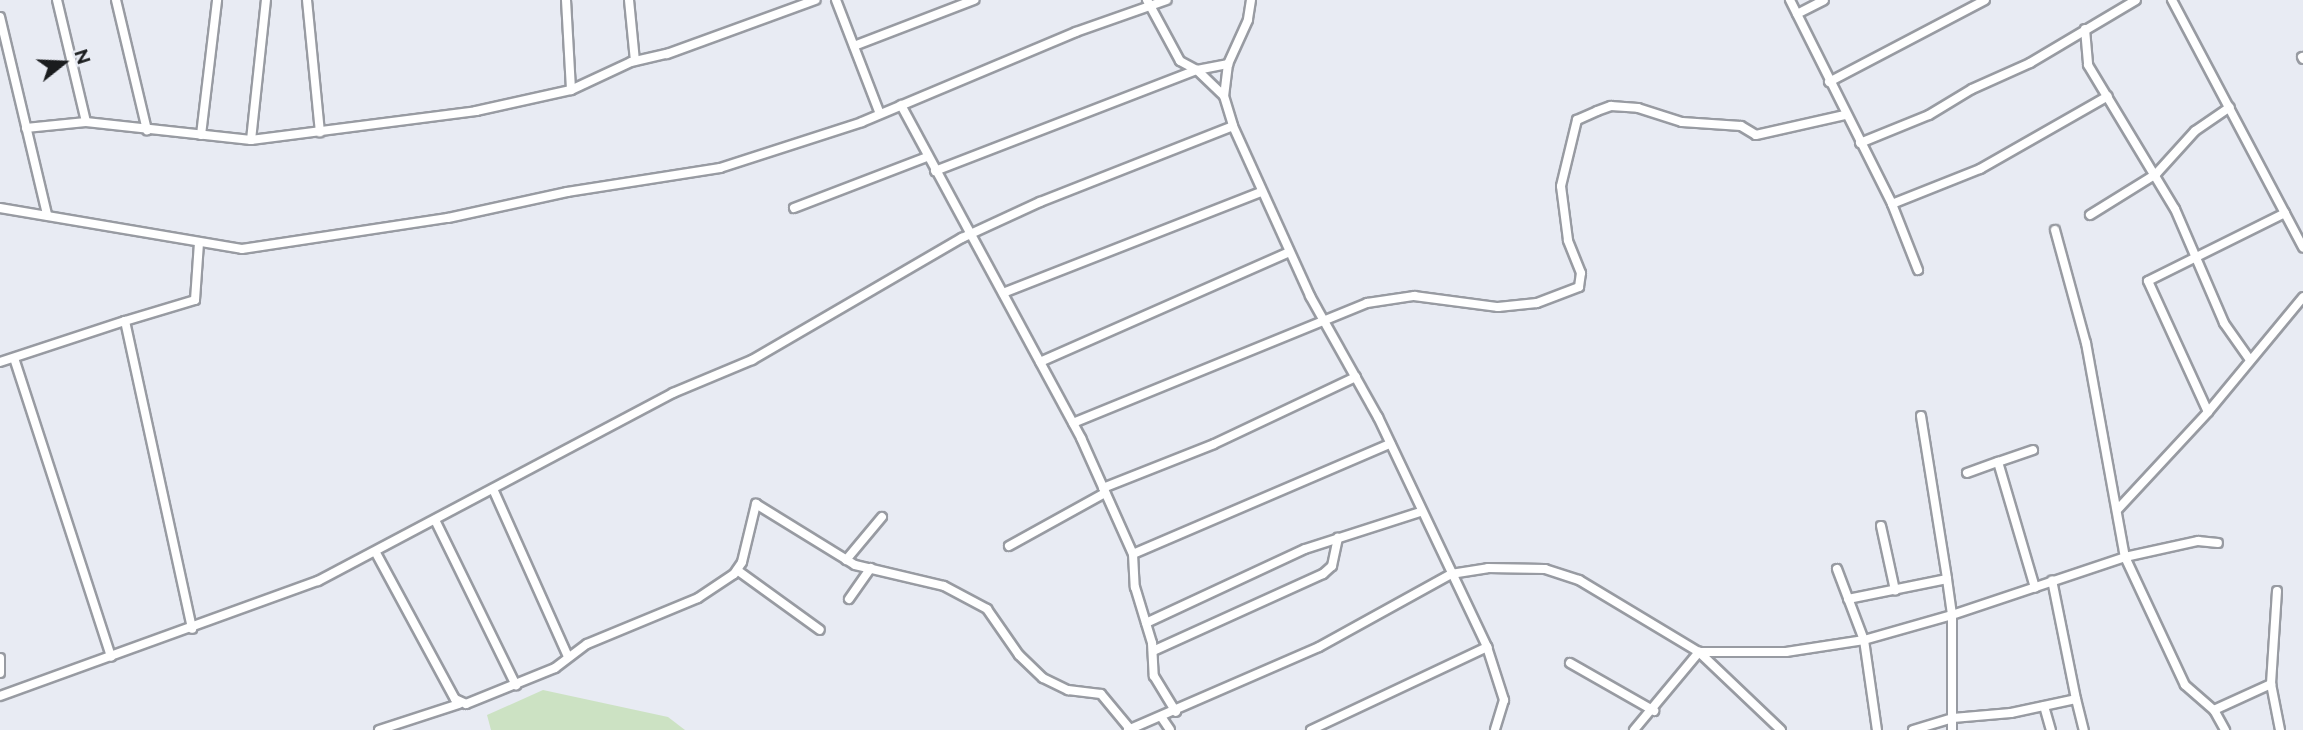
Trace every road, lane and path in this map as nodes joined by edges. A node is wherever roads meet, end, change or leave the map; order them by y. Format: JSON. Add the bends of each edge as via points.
{"nodes":[{"id":1,"x":57,"y":0,"type":"edge"},
{"id":2,"x":116,"y":0,"type":"edge"},
{"id":3,"x":217,"y":0,"type":"edge"},
{"id":4,"x":267,"y":0,"type":"edge"},
{"id":5,"x":307,"y":0,"type":"edge"},
{"id":6,"x":566,"y":0,"type":"edge"},
{"id":7,"x":629,"y":0,"type":"edge"},
{"id":8,"x":815,"y":0,"type":"edge"},
{"id":9,"x":836,"y":0,"type":"edge"},
{"id":10,"x":974,"y":0,"type":"edge"},
{"id":11,"x":1147,"y":0,"type":"edge"},
{"id":12,"x":1167,"y":0,"type":"edge"},
{"id":13,"x":1251,"y":0,"type":"edge"},
{"id":14,"x":1790,"y":0,"type":"edge"},
{"id":15,"x":1824,"y":0,"type":"edge"},
{"id":16,"x":1985,"y":0,"type":"edge"},
{"id":17,"x":2136,"y":0,"type":"edge"},
{"id":18,"x":2172,"y":0,"type":"edge"},
{"id":19,"x":1151,"y":9,"type":"junction"},
{"id":20,"x":1797,"y":14,"type":"junction"},
{"id":21,"x":0,"y":18,"type":"edge"},
{"id":22,"x":2085,"y":29,"type":"junction"},
{"id":23,"x":854,"y":46,"type":"junction"},
{"id":24,"x":635,"y":61,"type":"junction"},
{"id":25,"x":1228,"y":64,"type":"junction"},
{"id":26,"x":1197,"y":70,"type":"junction"},
{"id":27,"x":1829,"y":82,"type":"junction"},
{"id":28,"x":571,"y":90,"type":"junction"},
{"id":29,"x":1224,"y":96,"type":"junction"},
{"id":30,"x":2108,"y":96,"type":"junction"},
{"id":31,"x":901,"y":105,"type":"junction"},
{"id":32,"x":2230,"y":107,"type":"junction"},
{"id":33,"x":880,"y":114,"type":"junction"},
{"id":34,"x":1845,"y":115,"type":"junction"},
{"id":35,"x":86,"y":122,"type":"junction"},
{"id":36,"x":1233,"y":126,"type":"junction"},
{"id":37,"x":26,"y":128,"type":"junction"},
{"id":38,"x":147,"y":130,"type":"junction"},
{"id":39,"x":320,"y":132,"type":"junction"},
{"id":40,"x":201,"y":135,"type":"junction"},
{"id":41,"x":251,"y":140,"type":"junction"},
{"id":42,"x":1860,"y":143,"type":"junction"},
{"id":43,"x":927,"y":157,"type":"junction"},
{"id":44,"x":935,"y":171,"type":"junction"},
{"id":45,"x":2156,"y":174,"type":"junction"},
{"id":46,"x":1261,"y":192,"type":"junction"},
{"id":47,"x":1892,"y":204,"type":"junction"},
{"id":48,"x":0,"y":208,"type":"edge"},
{"id":49,"x":794,"y":208,"type":"dead end"},
{"id":50,"x":2285,"y":213,"type":"junction"},
{"id":51,"x":47,"y":215,"type":"junction"},
{"id":52,"x":2090,"y":215,"type":"dead end"},
{"id":53,"x":2055,"y":230,"type":"dead end"},
{"id":54,"x":972,"y":233,"type":"junction"},
{"id":55,"x":200,"y":243,"type":"junction"},
{"id":56,"x":2303,"y":247,"type":"edge"},
{"id":57,"x":1289,"y":252,"type":"junction"},
{"id":58,"x":2196,"y":257,"type":"junction"},
{"id":59,"x":1918,"y":270,"type":"dead end"},
{"id":60,"x":1003,"y":293,"type":"junction"},
{"id":61,"x":2303,"y":297,"type":"edge"},
{"id":62,"x":1322,"y":318,"type":"junction"},
{"id":63,"x":125,"y":321,"type":"junction"},
{"id":64,"x":13,"y":358,"type":"junction"},
{"id":65,"x":2250,"y":359,"type":"junction"},
{"id":66,"x":0,"y":362,"type":"edge"},
{"id":67,"x":1040,"y":362,"type":"junction"},
{"id":68,"x":1356,"y":377,"type":"junction"},
{"id":69,"x":2208,"y":412,"type":"junction"},
{"id":70,"x":1921,"y":416,"type":"dead end"},
{"id":71,"x":1073,"y":423,"type":"junction"},
{"id":72,"x":1390,"y":444,"type":"junction"},
{"id":73,"x":2033,"y":450,"type":"dead end"},
{"id":74,"x":1998,"y":462,"type":"junction"},
{"id":75,"x":1967,"y":473,"type":"dead end"},
{"id":76,"x":493,"y":489,"type":"junction"},
{"id":77,"x":1104,"y":490,"type":"junction"},
{"id":78,"x":2119,"y":509,"type":"junction"},
{"id":79,"x":1420,"y":512,"type":"junction"},
{"id":80,"x":882,"y":517,"type":"dead end"},
{"id":81,"x":436,"y":522,"type":"junction"},
{"id":82,"x":1881,"y":526,"type":"dead end"},
{"id":83,"x":1338,"y":538,"type":"junction"},
{"id":84,"x":2218,"y":542,"type":"dead end"},
{"id":85,"x":1009,"y":546,"type":"dead end"},
{"id":86,"x":376,"y":553,"type":"junction"},
{"id":87,"x":1133,"y":554,"type":"junction"},
{"id":88,"x":2125,"y":557,"type":"junction"},
{"id":89,"x":846,"y":560,"type":"junction"},
{"id":90,"x":871,"y":568,"type":"junction"},
{"id":91,"x":1837,"y":569,"type":"dead end"},
{"id":92,"x":737,"y":570,"type":"junction"},
{"id":93,"x":1451,"y":574,"type":"junction"},
{"id":94,"x":1947,"y":579,"type":"junction"},
{"id":95,"x":2052,"y":580,"type":"junction"},
{"id":96,"x":2035,"y":588,"type":"junction"},
{"id":97,"x":1895,"y":590,"type":"junction"},
{"id":98,"x":2277,"y":591,"type":"dead end"},
{"id":99,"x":849,"y":599,"type":"dead end"},
{"id":100,"x":1848,"y":599,"type":"junction"},
{"id":101,"x":1952,"y":615,"type":"junction"},
{"id":102,"x":1146,"y":623,"type":"junction"},
{"id":103,"x":192,"y":629,"type":"junction"},
{"id":104,"x":820,"y":630,"type":"dead end"},
{"id":105,"x":1864,"y":640,"type":"junction"},
{"id":106,"x":1487,"y":647,"type":"junction"},
{"id":107,"x":1153,"y":651,"type":"junction"},
{"id":108,"x":1699,"y":652,"type":"junction"},
{"id":109,"x":111,"y":657,"type":"junction"},
{"id":110,"x":568,"y":657,"type":"junction"},
{"id":111,"x":0,"y":658,"type":"edge"},
{"id":112,"x":1570,"y":663,"type":"dead end"},
{"id":113,"x":0,"y":673,"type":"edge"},
{"id":114,"x":516,"y":684,"type":"junction"},
{"id":115,"x":2271,"y":684,"type":"junction"},
{"id":116,"x":0,"y":696,"type":"edge"},
{"id":117,"x":2076,"y":699,"type":"junction"},
{"id":118,"x":459,"y":704,"type":"junction"},
{"id":119,"x":2044,"y":706,"type":"junction"},
{"id":120,"x":2214,"y":710,"type":"junction"},
{"id":121,"x":1654,"y":711,"type":"junction"},
{"id":122,"x":1176,"y":712,"type":"junction"},
{"id":123,"x":1162,"y":718,"type":"junction"},
{"id":124,"x":1954,"y":718,"type":"junction"},
{"id":125,"x":1773,"y":723,"type":"junction"},
{"id":126,"x":1498,"y":726,"type":"edge"},
{"id":127,"x":379,"y":730,"type":"edge"},
{"id":128,"x":1129,"y":730,"type":"edge"},
{"id":129,"x":1170,"y":730,"type":"edge"},
{"id":130,"x":1311,"y":730,"type":"edge"},
{"id":131,"x":1485,"y":730,"type":"edge"},
{"id":132,"x":1634,"y":730,"type":"edge"},
{"id":133,"x":1765,"y":730,"type":"edge"},
{"id":134,"x":1781,"y":730,"type":"edge"},
{"id":135,"x":1877,"y":730,"type":"edge"},
{"id":136,"x":1913,"y":730,"type":"edge"},
{"id":137,"x":1952,"y":730,"type":"edge"},
{"id":138,"x":2051,"y":730,"type":"edge"},
{"id":139,"x":2084,"y":730,"type":"edge"},
{"id":140,"x":2225,"y":730,"type":"edge"},
{"id":141,"x":2280,"y":730,"type":"edge"}],
"edges":[{"from":1,"to":35,"type":"street"},
{"from":2,"to":38,"type":"street"},
{"from":3,"to":40,"type":"street"},
{"from":4,"to":41,"type":"street"},
{"from":5,"to":39,"type":"street"},
{"from":6,"to":28,"type":"street"},
{"from":7,"to":24,"type":"street"},
{"from":8,"to":24,"type":"street"},
{"from":9,"to":23,"type":"street"},
{"from":10,"to":23,"type":"street"},
{"from":11,"to":19,"type":"street"},
{"from":12,"to":19,"type":"street"},
{"from":13,"to":25,"type":"street","via":[[1248,20]]},
{"from":14,"to":20,"type":"street"},
{"from":15,"to":20,"type":"street"},
{"from":16,"to":27,"type":"street"},
{"from":17,"to":22,"type":"street"},
{"from":18,"to":32,"type":"street"},
{"from":19,"to":26,"type":"street","via":[[1180,61]]},
{"from":19,"to":31,"type":"street","via":[[1076,33]]},
{"from":20,"to":27,"type":"street"},
{"from":21,"to":37,"type":"street"},
{"from":22,"to":30,"type":"street","via":[[2088,65]]},
{"from":22,"to":42,"type":"street","via":[[1929,115]]},
{"from":23,"to":33,"type":"street"},
{"from":24,"to":28,"type":"street"},
{"from":25,"to":26,"type":"street"},
{"from":25,"to":29,"type":"street"},
{"from":26,"to":29,"type":"street"},
{"from":26,"to":44,"type":"street"},
{"from":27,"to":34,"type":"street"},
{"from":28,"to":39,"type":"street","via":[[476,111]]},
{"from":29,"to":36,"type":"street"},
{"from":30,"to":45,"type":"street"},
{"from":30,"to":47,"type":"street","via":[[1980,169]]},
{"from":31,"to":33,"type":"street"},
{"from":31,"to":43,"type":"street"},
{"from":32,"to":45,"type":"street","via":[[2195,131]]},
{"from":32,"to":50,"type":"street"},
{"from":33,"to":55,"type":"street","via":[[720,168],[669,178],[603,185],[349,236],[242,249]]},
{"from":34,"to":42,"type":"street"},
{"from":34,"to":62,"type":"street","via":[[1756,135],[1741,126],[1682,122],[1638,108],[1611,106],[1597,111],[1577,120],[1561,186],[1568,240],[1581,273],[1579,287],[1537,303],[1498,306],[1415,296],[1367,303]]},
{"from":35,"to":37,"type":"street"},
{"from":35,"to":38,"type":"street"},
{"from":36,"to":46,"type":"street"},
{"from":36,"to":54,"type":"street"},
{"from":37,"to":51,"type":"street"},
{"from":38,"to":40,"type":"street"},
{"from":39,"to":41,"type":"street"},
{"from":40,"to":41,"type":"street"},
{"from":42,"to":47,"type":"street"},
{"from":43,"to":44,"type":"street"},
{"from":43,"to":49,"type":"street"},
{"from":44,"to":54,"type":"street"},
{"from":45,"to":52,"type":"street"},
{"from":45,"to":58,"type":"street"},
{"from":46,"to":57,"type":"street"},
{"from":46,"to":60,"type":"street"},
{"from":47,"to":59,"type":"street"},
{"from":48,"to":51,"type":"street"},
{"from":50,"to":56,"type":"street"},
{"from":50,"to":58,"type":"street"},
{"from":51,"to":55,"type":"street"},
{"from":53,"to":78,"type":"street","via":[[2086,343]]},
{"from":54,"to":60,"type":"street"},
{"from":54,"to":76,"type":"street","via":[[752,360],[673,393]]},
{"from":55,"to":63,"type":"street","via":[[195,300]]},
{"from":57,"to":62,"type":"street"},
{"from":57,"to":67,"type":"street"},
{"from":58,"to":65,"type":"street","via":[[2224,323]]},
{"from":58,"to":69,"type":"street","via":[[2148,281]]},
{"from":60,"to":67,"type":"street"},
{"from":61,"to":65,"type":"street"},
{"from":62,"to":68,"type":"street"},
{"from":62,"to":71,"type":"street","via":[[1238,358]]},
{"from":63,"to":64,"type":"street"},
{"from":63,"to":103,"type":"street"},
{"from":64,"to":66,"type":"street"},
{"from":64,"to":109,"type":"street"},
{"from":65,"to":69,"type":"street"},
{"from":67,"to":71,"type":"street"},
{"from":68,"to":72,"type":"street"},
{"from":68,"to":77,"type":"street"},
{"from":69,"to":78,"type":"street"},
{"from":70,"to":94,"type":"street"},
{"from":71,"to":77,"type":"street"},
{"from":72,"to":79,"type":"street"},
{"from":72,"to":87,"type":"street"},
{"from":73,"to":74,"type":"street"},
{"from":74,"to":75,"type":"street"},
{"from":74,"to":96,"type":"street"},
{"from":76,"to":81,"type":"street"},
{"from":76,"to":110,"type":"street"},
{"from":77,"to":85,"type":"street"},
{"from":77,"to":87,"type":"street"},
{"from":78,"to":88,"type":"street"},
{"from":79,"to":83,"type":"street"},
{"from":79,"to":93,"type":"street"},
{"from":80,"to":89,"type":"street"},
{"from":81,"to":86,"type":"street"},
{"from":81,"to":114,"type":"street"},
{"from":82,"to":97,"type":"street"},
{"from":83,"to":102,"type":"street"},
{"from":83,"to":107,"type":"street","via":[[1332,566],[1323,574]]},
{"from":84,"to":88,"type":"street","via":[[2198,541]]},
{"from":86,"to":103,"type":"street","via":[[318,581]]},
{"from":86,"to":118,"type":"street"},
{"from":87,"to":102,"type":"street"},
{"from":88,"to":95,"type":"street"},
{"from":88,"to":120,"type":"street","via":[[2185,685]]},
{"from":89,"to":90,"type":"street"},
{"from":89,"to":92,"type":"street","via":[[756,504]]},
{"from":90,"to":99,"type":"street"},
{"from":90,"to":128,"type":"street","via":[[944,586],[987,609],[1019,655],[1043,678],[1068,690],[1101,694]]},
{"from":91,"to":100,"type":"street"},
{"from":92,"to":104,"type":"street"},
{"from":92,"to":110,"type":"street","via":[[698,598],[587,644]]},
{"from":93,"to":106,"type":"street"},
{"from":93,"to":108,"type":"street","via":[[1488,568],[1545,569],[1579,580]]},
{"from":93,"to":122,"type":"street","via":[[1319,647]]},
{"from":94,"to":97,"type":"street"},
{"from":94,"to":101,"type":"street"},
{"from":95,"to":96,"type":"street"},
{"from":95,"to":117,"type":"street"},
{"from":96,"to":101,"type":"street"},
{"from":97,"to":100,"type":"street"},
{"from":98,"to":115,"type":"street"},
{"from":100,"to":105,"type":"street"},
{"from":101,"to":105,"type":"street"},
{"from":101,"to":124,"type":"street"},
{"from":102,"to":107,"type":"street"},
{"from":103,"to":109,"type":"street"},
{"from":105,"to":108,"type":"street","via":[[1786,652]]},
{"from":105,"to":135,"type":"street"},
{"from":106,"to":126,"type":"street","via":[[1504,700]]},
{"from":106,"to":130,"type":"street"},
{"from":107,"to":122,"type":"street","via":[[1157,683]]},
{"from":108,"to":121,"type":"street"},
{"from":108,"to":125,"type":"street"},
{"from":109,"to":116,"type":"street"},
{"from":110,"to":114,"type":"street","via":[[555,668]]},
{"from":111,"to":113,"type":"street"},
{"from":112,"to":121,"type":"street"},
{"from":114,"to":118,"type":"street"},
{"from":115,"to":120,"type":"street"},
{"from":115,"to":141,"type":"street"},
{"from":117,"to":119,"type":"street"},
{"from":117,"to":139,"type":"street"},
{"from":118,"to":127,"type":"street"},
{"from":119,"to":124,"type":"street"},
{"from":119,"to":138,"type":"street"},
{"from":120,"to":140,"type":"street"},
{"from":121,"to":132,"type":"street"},
{"from":122,"to":123,"type":"street"},
{"from":123,"to":128,"type":"street"},
{"from":123,"to":129,"type":"street"},
{"from":124,"to":136,"type":"street"},
{"from":124,"to":137,"type":"street"},
{"from":125,"to":133,"type":"street"},
{"from":125,"to":134,"type":"street"},
{"from":126,"to":131,"type":"street"}]}
